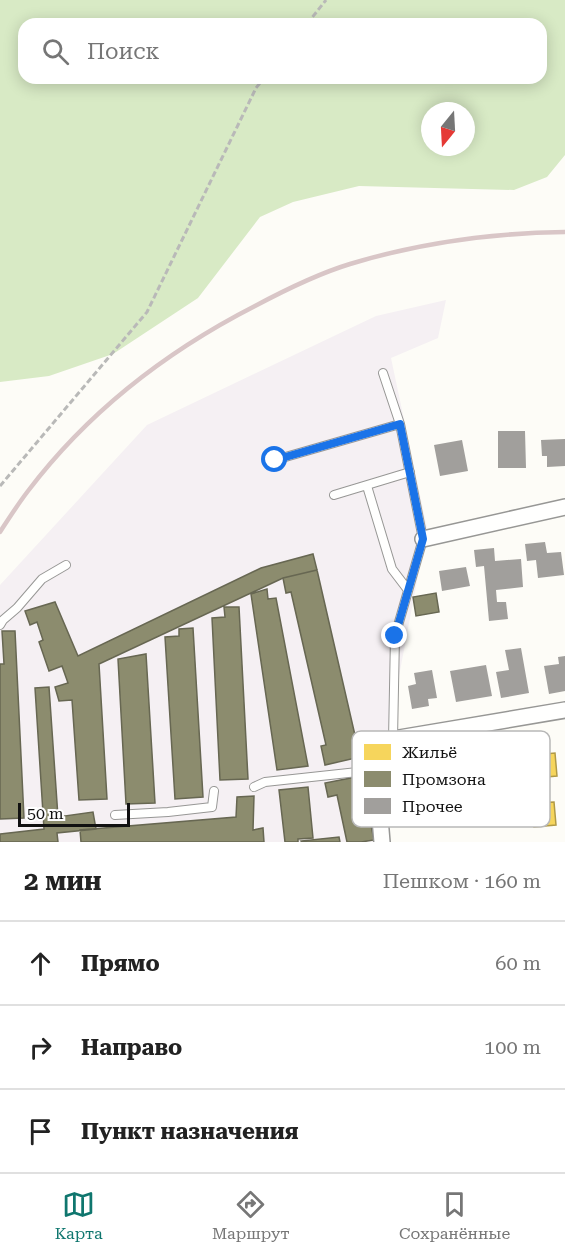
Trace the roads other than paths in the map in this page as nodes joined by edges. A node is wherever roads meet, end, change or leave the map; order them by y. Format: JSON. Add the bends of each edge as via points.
{"nodes":[{"id":1,"x":383,"y":373,"type":"dead end"},
{"id":2,"x":400,"y":424,"type":"junction"},
{"id":3,"x":275,"y":460,"type":"dead end"},
{"id":4,"x":410,"y":472,"type":"junction"},
{"id":5,"x":367,"y":486,"type":"junction"},
{"id":6,"x":333,"y":495,"type":"dead end"},
{"id":7,"x":565,"y":507,"type":"edge"},
{"id":8,"x":423,"y":539,"type":"junction"},
{"id":9,"x":66,"y":565,"type":"dead end"},
{"id":10,"x":408,"y":590,"type":"junction"},
{"id":11,"x":0,"y":625,"type":"edge"},
{"id":12,"x":565,"y":710,"type":"edge"},
{"id":13,"x":389,"y":731,"type":"edge"},
{"id":14,"x":452,"y":731,"type":"edge"},
{"id":15,"x":352,"y":773,"type":"edge"},
{"id":16,"x":254,"y":787,"type":"dead end"},
{"id":17,"x":214,"y":791,"type":"dead end"},
{"id":18,"x":115,"y":815,"type":"dead end"},
{"id":19,"x":381,"y":827,"type":"edge"},
{"id":20,"x":382,"y":842,"type":"edge"}],
"edges":[{"from":1,"to":2,"type":"lane"},
{"from":2,"to":3,"type":"lane"},
{"from":2,"to":4,"type":"lane"},
{"from":4,"to":5,"type":"lane"},
{"from":4,"to":8,"type":"lane"},
{"from":5,"to":6,"type":"lane"},
{"from":5,"to":10,"type":"lane","via":[[392,569]]},
{"from":7,"to":8,"type":"street"},
{"from":8,"to":10,"type":"lane"},
{"from":9,"to":11,"type":"lane","via":[[42,579]]},
{"from":10,"to":13,"type":"lane","via":[[395,636]]},
{"from":12,"to":14,"type":"street"},
{"from":15,"to":16,"type":"lane","via":[[265,782]]},
{"from":17,"to":18,"type":"lane","via":[[212,807]]},
{"from":19,"to":20,"type":"street"}]}
